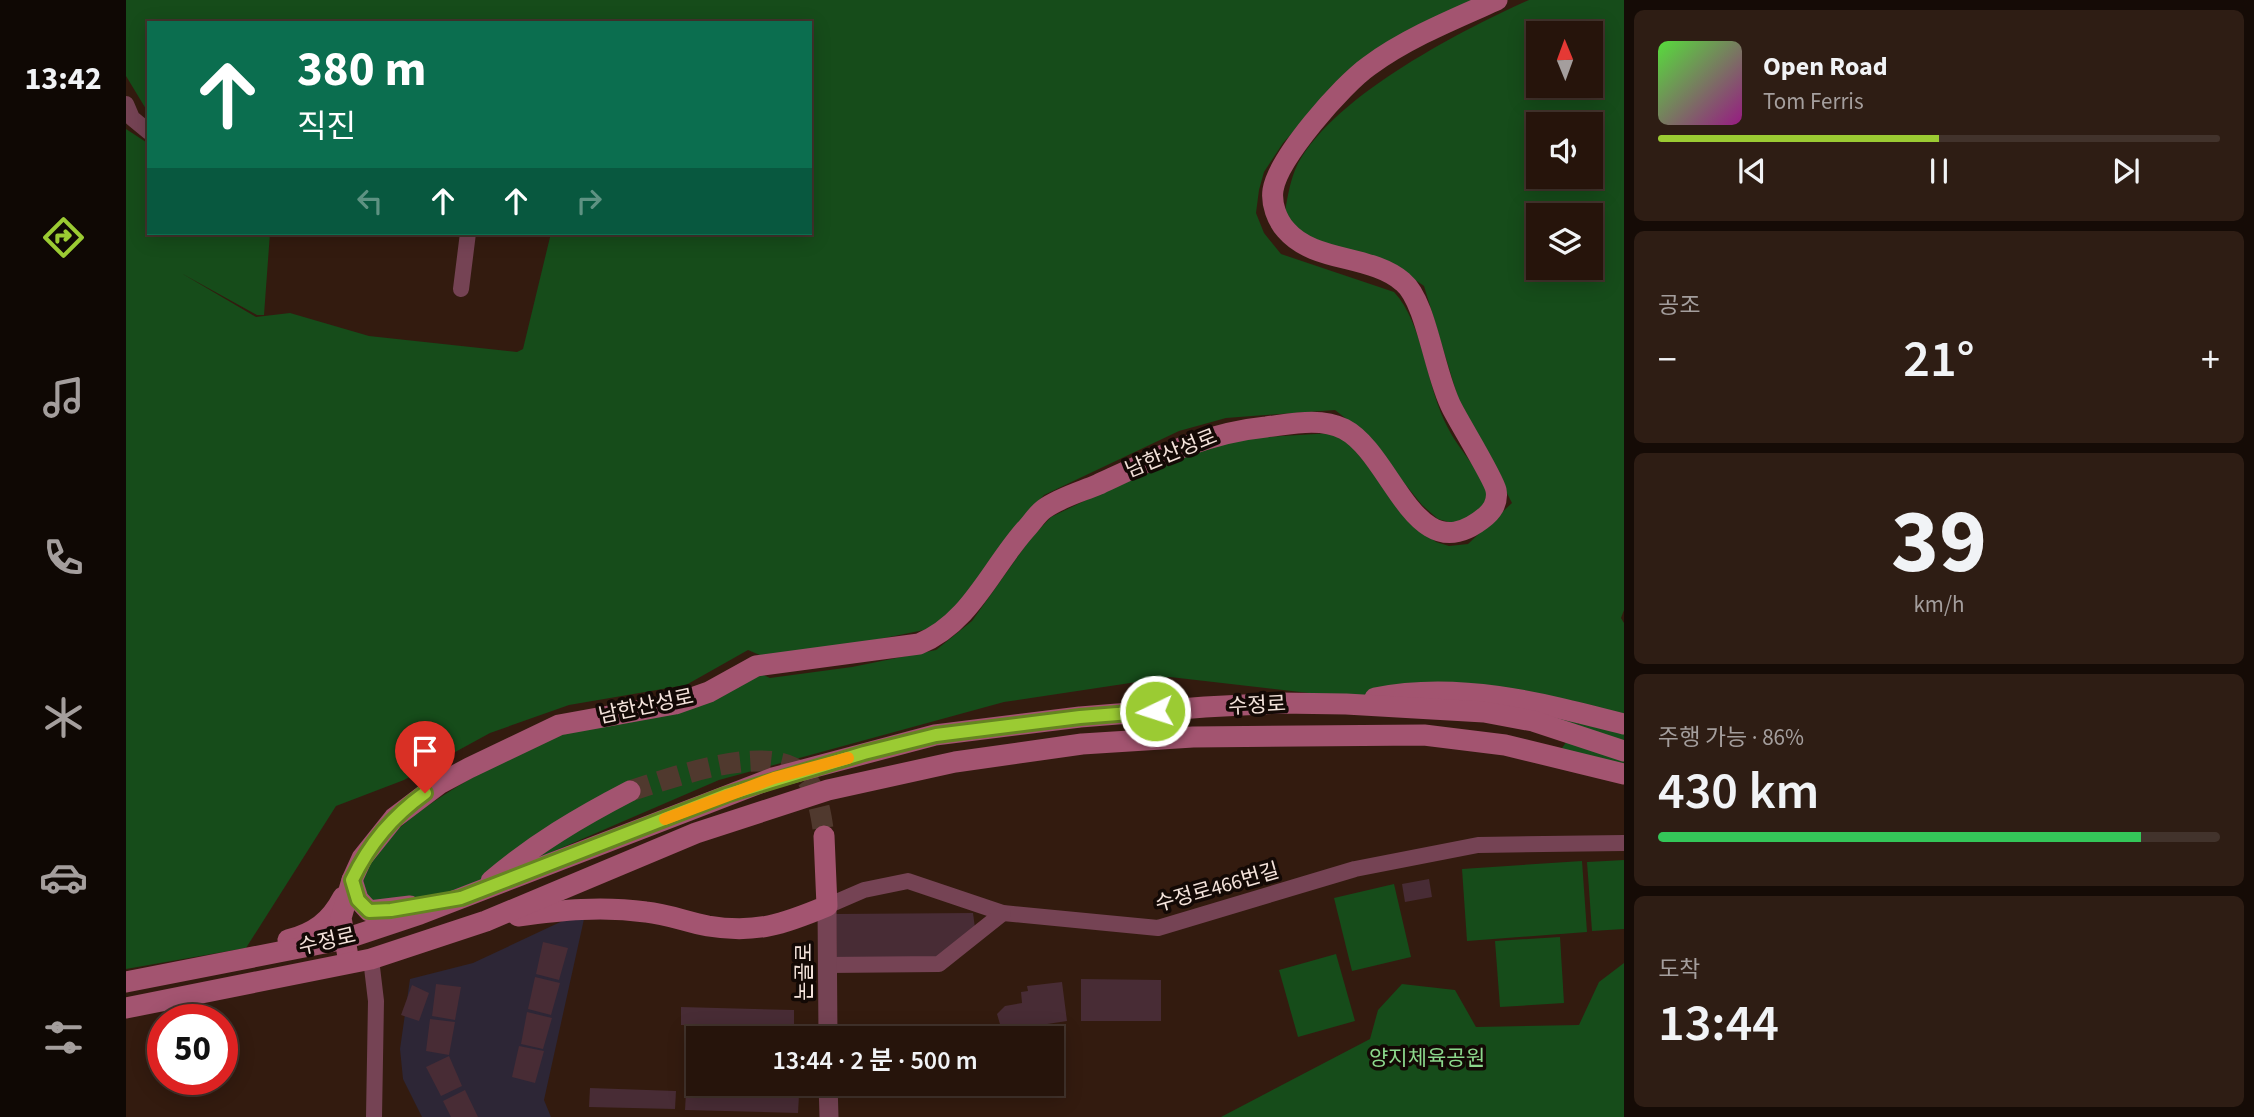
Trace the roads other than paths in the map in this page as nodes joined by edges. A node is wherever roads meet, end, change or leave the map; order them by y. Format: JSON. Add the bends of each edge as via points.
{"nodes":[{"id":1,"x":1497,"y":0,"type":"edge"},
{"id":2,"x":126,"y":104,"type":"edge"},
{"id":3,"x":147,"y":130,"type":"edge"},
{"id":4,"x":468,"y":235,"type":"edge"},
{"id":5,"x":461,"y":289,"type":"dead end"},
{"id":6,"x":1346,"y":704,"type":"junction"},
{"id":7,"x":1624,"y":724,"type":"edge"},
{"id":8,"x":1624,"y":751,"type":"edge"},
{"id":9,"x":1624,"y":774,"type":"edge"},
{"id":10,"x":630,"y":791,"type":"tunnel mouth"},
{"id":11,"x":824,"y":835,"type":"tunnel mouth"},
{"id":12,"x":1624,"y":843,"type":"edge"},
{"id":13,"x":352,"y":880,"type":"junction"},
{"id":14,"x":478,"y":891,"type":"junction"},
{"id":15,"x":449,"y":901,"type":"junction"},
{"id":16,"x":827,"y":906,"type":"junction"},
{"id":17,"x":1003,"y":913,"type":"junction"},
{"id":18,"x":486,"y":921,"type":"junction"},
{"id":19,"x":354,"y":936,"type":"junction"},
{"id":20,"x":253,"y":956,"type":"junction"},
{"id":21,"x":371,"y":959,"type":"junction"},
{"id":22,"x":349,"y":962,"type":"junction"},
{"id":23,"x":827,"y":965,"type":"junction"},
{"id":24,"x":126,"y":982,"type":"edge"},
{"id":25,"x":126,"y":1009,"type":"edge"},
{"id":26,"x":828,"y":1026,"type":"edge"},
{"id":27,"x":828,"y":1096,"type":"edge"},
{"id":28,"x":373,"y":1117,"type":"edge"},
{"id":29,"x":829,"y":1117,"type":"edge"}],
"edges":[{"from":1,"to":13,"type":"main road","name":"남한산성로","via":[[1368,66],[1309,129],[1273,190],[1276,213],[1289,234],[1303,244],[1392,274],[1416,297],[1447,399],[1496,486],[1491,512],[1466,531],[1447,534],[1433,530],[1360,441],[1345,429],[1328,424],[1227,431],[1182,445],[1044,509],[958,621],[940,635],[919,644],[756,666],[675,705],[559,725],[469,768],[411,803],[374,840]]},
{"from":2,"to":3,"type":"street","via":[[132,118]]},
{"from":4,"to":5,"type":"street"},
{"from":6,"to":7,"type":"main road","via":[[1405,692],[1453,691],[1522,699]]},
{"from":6,"to":8,"type":"main road","name":"수정로","via":[[1484,712],[1533,721]]},
{"from":6,"to":14,"type":"main road","name":"수정로","via":[[1177,709],[936,735],[774,778]]},
{"from":9,"to":18,"type":"main road","name":"수정로","via":[[1505,745],[1424,735],[1206,736],[1082,744],[955,762],[828,790],[696,833]]},
{"from":10,"to":14,"type":"main road","via":[[534,846]]},
{"from":11,"to":16,"type":"main road"},
{"from":12,"to":17,"type":"street","name":"수정로466번길","via":[[1478,845],[1355,869],[1158,929]]},
{"from":13,"to":15,"type":"main road","via":[[358,900],[369,911]]},
{"from":13,"to":19,"type":"main road","name":"남한산성로","via":[[341,918]]},
{"from":13,"to":20,"type":"main road","via":[[323,924]]},
{"from":14,"to":15,"type":"main road","name":"수정로"},
{"from":15,"to":19,"type":"main road","name":"수정로"},
{"from":16,"to":17,"type":"street","name":"수정로466번길","via":[[864,890],[908,881]]},
{"from":16,"to":18,"type":"main road","via":[[788,923],[751,930],[648,912],[592,908]]},
{"from":16,"to":23,"type":"street","name":"논골로"},
{"from":17,"to":23,"type":"street","via":[[939,964]]},
{"from":18,"to":21,"type":"main road","name":"수정로"},
{"from":19,"to":20,"type":"main road","name":"수정로"},
{"from":19,"to":21,"type":"main road"},
{"from":19,"to":22,"type":"main road"},
{"from":20,"to":24,"type":"main road","name":"수정로"},
{"from":21,"to":22,"type":"main road","name":"수정로"},
{"from":21,"to":28,"type":"street","via":[[376,1000]]},
{"from":22,"to":25,"type":"main road","name":"수정로"},
{"from":23,"to":26,"type":"street","name":"논골로"},
{"from":27,"to":29,"type":"street"}]}
